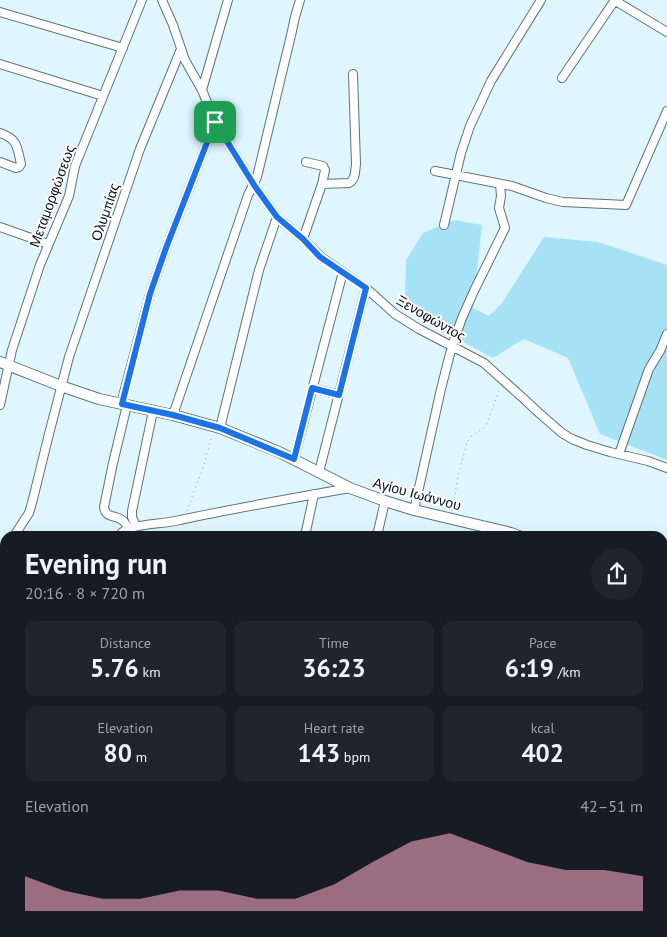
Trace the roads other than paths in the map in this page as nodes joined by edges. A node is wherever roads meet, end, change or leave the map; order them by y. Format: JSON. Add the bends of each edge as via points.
{"nodes":[{"id":1,"x":142,"y":0,"type":"edge"},
{"id":2,"x":162,"y":0,"type":"edge"},
{"id":3,"x":228,"y":0,"type":"edge"},
{"id":4,"x":300,"y":0,"type":"edge"},
{"id":5,"x":541,"y":0,"type":"edge"},
{"id":6,"x":615,"y":0,"type":"edge"},
{"id":7,"x":0,"y":12,"type":"edge"},
{"id":8,"x":667,"y":32,"type":"edge"},
{"id":9,"x":123,"y":48,"type":"junction"},
{"id":10,"x":181,"y":49,"type":"junction"},
{"id":11,"x":0,"y":64,"type":"edge"},
{"id":12,"x":353,"y":74,"type":"dead end"},
{"id":13,"x":562,"y":78,"type":"dead end"},
{"id":14,"x":202,"y":90,"type":"junction"},
{"id":15,"x":103,"y":96,"type":"junction"},
{"id":16,"x":667,"y":111,"type":"edge"},
{"id":17,"x":215,"y":122,"type":"junction"},
{"id":18,"x":0,"y":133,"type":"edge"},
{"id":19,"x":0,"y":162,"type":"edge"},
{"id":20,"x":306,"y":162,"type":"dead end"},
{"id":21,"x":435,"y":170,"type":"dead end"},
{"id":22,"x":456,"y":175,"type":"junction"},
{"id":23,"x":322,"y":184,"type":"junction"},
{"id":24,"x":500,"y":184,"type":"junction"},
{"id":25,"x":254,"y":185,"type":"junction"},
{"id":26,"x":277,"y":217,"type":"junction"},
{"id":27,"x":444,"y":225,"type":"dead end"},
{"id":28,"x":0,"y":227,"type":"edge"},
{"id":29,"x":303,"y":239,"type":"junction"},
{"id":30,"x":48,"y":244,"type":"junction"},
{"id":31,"x":343,"y":272,"type":"junction"},
{"id":32,"x":366,"y":288,"type":"junction"},
{"id":33,"x":667,"y":334,"type":"edge"},
{"id":34,"x":452,"y":346,"type":"junction"},
{"id":35,"x":4,"y":364,"type":"edge"},
{"id":36,"x":61,"y":386,"type":"junction"},
{"id":37,"x":312,"y":388,"type":"junction"},
{"id":38,"x":339,"y":395,"type":"junction"},
{"id":39,"x":0,"y":405,"type":"edge"},
{"id":40,"x":124,"y":405,"type":"junction"},
{"id":41,"x":153,"y":411,"type":"junction"},
{"id":42,"x":173,"y":415,"type":"junction"},
{"id":43,"x":217,"y":427,"type":"junction"},
{"id":44,"x":619,"y":454,"type":"junction"},
{"id":45,"x":294,"y":459,"type":"junction"},
{"id":46,"x":667,"y":468,"type":"edge"},
{"id":47,"x":320,"y":472,"type":"junction"},
{"id":48,"x":350,"y":488,"type":"junction"},
{"id":49,"x":314,"y":494,"type":"junction"},
{"id":50,"x":385,"y":501,"type":"junction"},
{"id":51,"x":414,"y":510,"type":"junction"},
{"id":52,"x":132,"y":527,"type":"junction"},
{"id":53,"x":17,"y":531,"type":"edge"},
{"id":54,"x":123,"y":531,"type":"edge"},
{"id":55,"x":306,"y":531,"type":"edge"},
{"id":56,"x":378,"y":531,"type":"edge"},
{"id":57,"x":504,"y":531,"type":"edge"}],
"edges":[{"from":1,"to":9,"type":"street","name":"Μεταμορφώσεως"},
{"from":2,"to":10,"type":"street","name":"Ξενοφώντος"},
{"from":3,"to":14,"type":"street"},
{"from":4,"to":25,"type":"street"},
{"from":5,"to":22,"type":"street","via":[[481,100]]},
{"from":6,"to":8,"type":"street"},
{"from":6,"to":13,"type":"street"},
{"from":7,"to":9,"type":"street"},
{"from":9,"to":15,"type":"street","name":"Μεταμορφώσεως"},
{"from":10,"to":14,"type":"street","name":"Ξενοφώντος"},
{"from":10,"to":36,"type":"street","name":"Ολυμπίας","via":[[137,158]]},
{"from":11,"to":15,"type":"street"},
{"from":12,"to":23,"type":"street","via":[[354,178],[349,183]]},
{"from":14,"to":17,"type":"street","name":"Ξενοφώντος"},
{"from":15,"to":30,"type":"street","name":"Μεταμορφώσεως","via":[[75,166],[69,196]]},
{"from":16,"to":24,"type":"street","via":[[626,204],[563,202]]},
{"from":17,"to":25,"type":"street","name":"Ξενοφώντος"},
{"from":17,"to":40,"type":"street","via":[[150,294]]},
{"from":18,"to":19,"type":"street","via":[[15,141],[21,164],[16,168]]},
{"from":20,"to":23,"type":"street","via":[[323,166]]},
{"from":21,"to":22,"type":"street"},
{"from":22,"to":24,"type":"street"},
{"from":22,"to":27,"type":"street"},
{"from":23,"to":29,"type":"street"},
{"from":24,"to":34,"type":"street","via":[[498,208],[505,228]]},
{"from":25,"to":26,"type":"street","name":"Ξενοφώντος"},
{"from":25,"to":42,"type":"street"},
{"from":26,"to":29,"type":"street","name":"Ξενοφώντος"},
{"from":26,"to":43,"type":"street","via":[[259,270]]},
{"from":28,"to":30,"type":"street"},
{"from":29,"to":31,"type":"street","name":"Ξενοφώντος","via":[[320,257]]},
{"from":30,"to":35,"type":"street","name":"Μεταμορφώσεως"},
{"from":31,"to":32,"type":"street","name":"Ξενοφώντος"},
{"from":31,"to":37,"type":"street"},
{"from":32,"to":34,"type":"street","name":"Ξενοφώντος","via":[[404,321]]},
{"from":32,"to":38,"type":"street"},
{"from":33,"to":44,"type":"street","via":[[649,369]]},
{"from":34,"to":44,"type":"street","name":"Ξενοφώντος","via":[[484,364],[562,433],[587,445]]},
{"from":34,"to":51,"type":"street"},
{"from":35,"to":36,"type":"street","name":"Αγίου Ιωάννου"},
{"from":35,"to":39,"type":"street","name":"Μεταμορφώσεως"},
{"from":36,"to":40,"type":"street","name":"Αγίου Ιωάννου"},
{"from":36,"to":53,"type":"street","name":"Ολυμπίας","via":[[29,513]]},
{"from":37,"to":38,"type":"street"},
{"from":37,"to":45,"type":"street"},
{"from":38,"to":47,"type":"street"},
{"from":40,"to":41,"type":"street","name":"Αγίου Ιωάννου"},
{"from":40,"to":52,"type":"street","via":[[104,511]]},
{"from":41,"to":42,"type":"street","name":"Αγίου Ιωάννου"},
{"from":41,"to":52,"type":"street","via":[[132,511]]},
{"from":42,"to":43,"type":"street","name":"Αγίου Ιωάννου"},
{"from":43,"to":45,"type":"street","name":"Αγίου Ιωάννου"},
{"from":44,"to":46,"type":"street","name":"Ξενοφώντος"},
{"from":45,"to":47,"type":"street","name":"Αγίου Ιωάννου"},
{"from":47,"to":48,"type":"street","name":"Αγίου Ιωάννου"},
{"from":48,"to":49,"type":"street"},
{"from":48,"to":50,"type":"street","name":"Αγίου Ιωάννου"},
{"from":49,"to":52,"type":"street"},
{"from":49,"to":55,"type":"street"},
{"from":50,"to":51,"type":"street","name":"Αγίου Ιωάννου"},
{"from":50,"to":56,"type":"street"},
{"from":51,"to":57,"type":"street","name":"Αγίου Ιωάννου"},
{"from":52,"to":54,"type":"street"}]}
